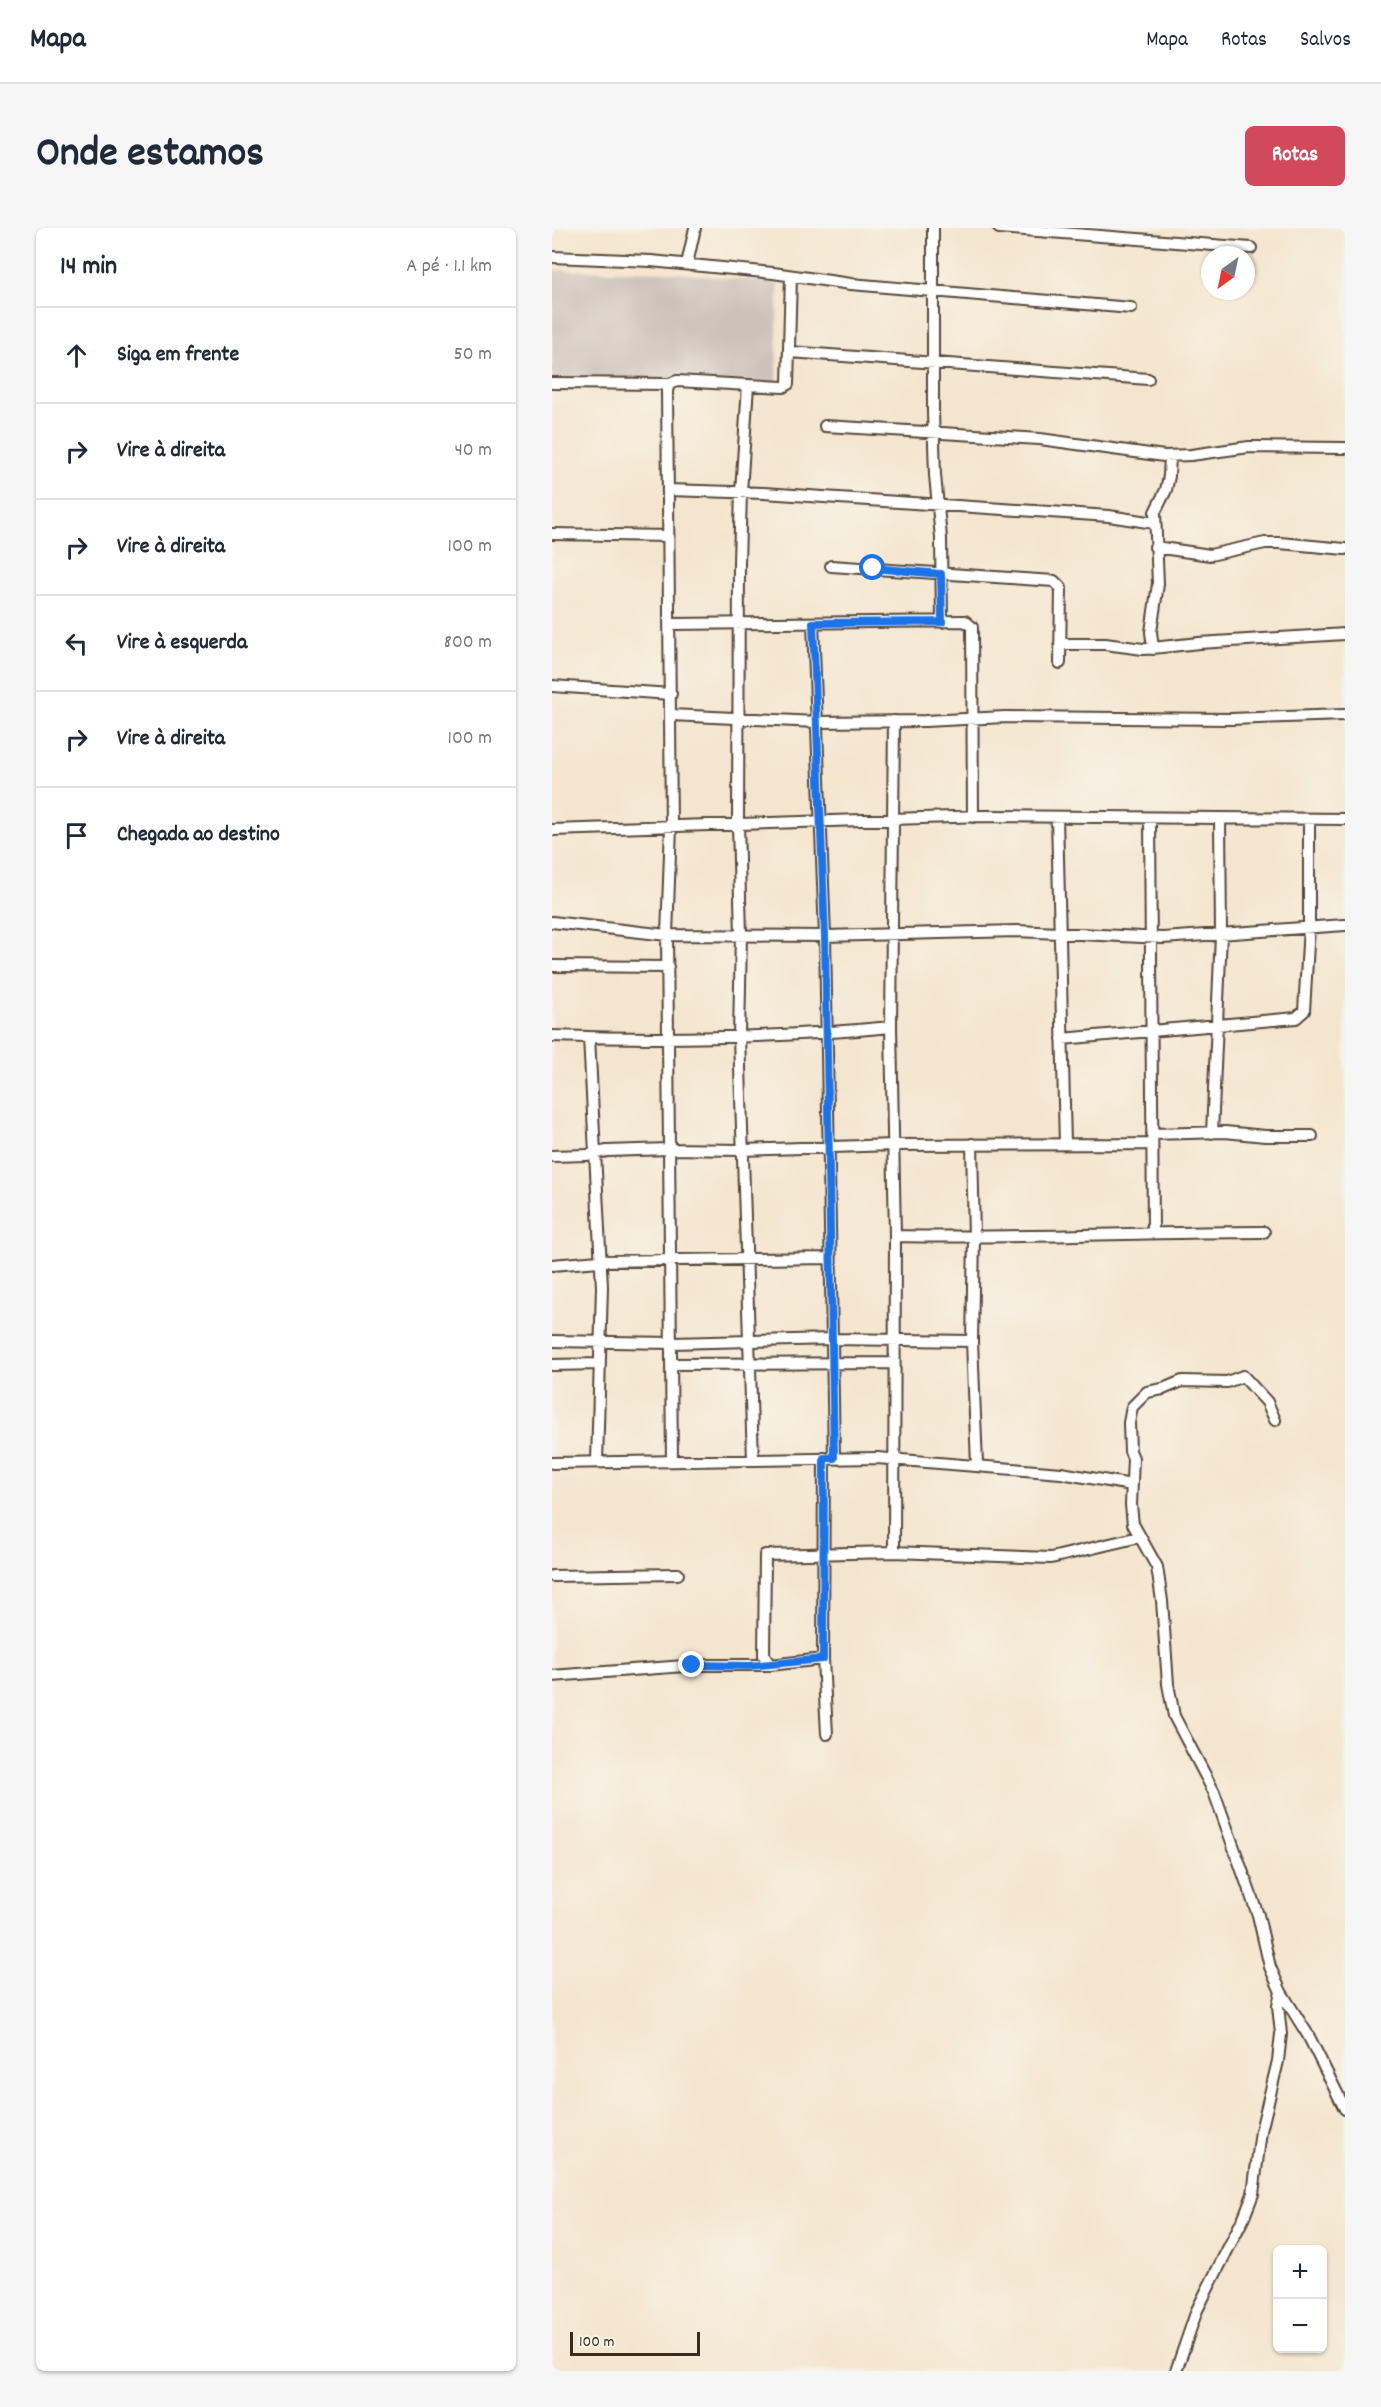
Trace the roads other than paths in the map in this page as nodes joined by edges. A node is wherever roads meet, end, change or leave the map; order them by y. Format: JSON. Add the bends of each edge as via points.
{"nodes":[{"id":1,"x":695,"y":228,"type":"edge"},
{"id":2,"x":933,"y":228,"type":"edge"},
{"id":3,"x":999,"y":228,"type":"edge"},
{"id":4,"x":1226,"y":246,"type":"edge"},
{"id":5,"x":552,"y":257,"type":"edge"},
{"id":6,"x":687,"y":264,"type":"junction"},
{"id":7,"x":791,"y":276,"type":"junction"},
{"id":8,"x":933,"y":291,"type":"junction"},
{"id":9,"x":1131,"y":308,"type":"dead end"},
{"id":10,"x":790,"y":352,"type":"junction"},
{"id":11,"x":935,"y":364,"type":"junction"},
{"id":12,"x":1148,"y":379,"type":"dead end"},
{"id":13,"x":552,"y":383,"type":"edge"},
{"id":14,"x":669,"y":384,"type":"junction"},
{"id":15,"x":748,"y":385,"type":"junction"},
{"id":16,"x":825,"y":426,"type":"dead end"},
{"id":17,"x":934,"y":434,"type":"junction"},
{"id":18,"x":1345,"y":448,"type":"edge"},
{"id":19,"x":1170,"y":456,"type":"junction"},
{"id":20,"x":668,"y":490,"type":"junction"},
{"id":21,"x":741,"y":492,"type":"junction"},
{"id":22,"x":939,"y":506,"type":"junction"},
{"id":23,"x":1154,"y":523,"type":"junction"},
{"id":24,"x":552,"y":534,"type":"edge"},
{"id":25,"x":668,"y":536,"type":"junction"},
{"id":26,"x":1155,"y":547,"type":"junction"},
{"id":27,"x":1345,"y":549,"type":"edge"},
{"id":28,"x":831,"y":566,"type":"dead end"},
{"id":29,"x":941,"y":574,"type":"junction"},
{"id":30,"x":942,"y":622,"type":"junction"},
{"id":31,"x":740,"y":623,"type":"junction"},
{"id":32,"x":813,"y":623,"type":"junction"},
{"id":33,"x":670,"y":624,"type":"junction"},
{"id":34,"x":1345,"y":634,"type":"edge"},
{"id":35,"x":1060,"y":644,"type":"junction"},
{"id":36,"x":1153,"y":649,"type":"junction"},
{"id":37,"x":1060,"y":663,"type":"dead end"},
{"id":38,"x":552,"y":686,"type":"edge"},
{"id":39,"x":671,"y":694,"type":"junction"},
{"id":40,"x":671,"y":714,"type":"junction"},
{"id":41,"x":1345,"y":715,"type":"edge"},
{"id":42,"x":738,"y":718,"type":"junction"},
{"id":43,"x":972,"y":718,"type":"junction"},
{"id":44,"x":894,"y":721,"type":"junction"},
{"id":45,"x":816,"y":722,"type":"junction"},
{"id":46,"x":973,"y":817,"type":"junction"},
{"id":47,"x":1057,"y":817,"type":"junction"},
{"id":48,"x":1150,"y":818,"type":"junction"},
{"id":49,"x":1220,"y":818,"type":"junction"},
{"id":50,"x":1309,"y":819,"type":"junction"},
{"id":51,"x":1345,"y":819,"type":"edge"},
{"id":52,"x":820,"y":821,"type":"junction"},
{"id":53,"x":895,"y":821,"type":"junction"},
{"id":54,"x":738,"y":824,"type":"junction"},
{"id":55,"x":671,"y":826,"type":"junction"},
{"id":56,"x":552,"y":830,"type":"edge"},
{"id":57,"x":552,"y":922,"type":"edge"},
{"id":58,"x":1345,"y":925,"type":"edge"},
{"id":59,"x":1309,"y":927,"type":"junction"},
{"id":60,"x":893,"y":933,"type":"junction"},
{"id":61,"x":1060,"y":933,"type":"junction"},
{"id":62,"x":668,"y":935,"type":"junction"},
{"id":63,"x":741,"y":935,"type":"junction"},
{"id":64,"x":1221,"y":935,"type":"junction"},
{"id":65,"x":825,"y":936,"type":"junction"},
{"id":66,"x":1153,"y":938,"type":"junction"},
{"id":67,"x":552,"y":966,"type":"edge"},
{"id":68,"x":668,"y":967,"type":"junction"},
{"id":69,"x":1216,"y":1024,"type":"junction"},
{"id":70,"x":891,"y":1027,"type":"junction"},
{"id":71,"x":1152,"y":1030,"type":"junction"},
{"id":72,"x":825,"y":1034,"type":"junction"},
{"id":73,"x":552,"y":1036,"type":"edge"},
{"id":74,"x":589,"y":1037,"type":"junction"},
{"id":75,"x":670,"y":1037,"type":"junction"},
{"id":76,"x":738,"y":1037,"type":"junction"},
{"id":77,"x":1062,"y":1039,"type":"junction"},
{"id":78,"x":1212,"y":1132,"type":"junction"},
{"id":79,"x":1312,"y":1136,"type":"dead end"},
{"id":80,"x":1152,"y":1139,"type":"junction"},
{"id":81,"x":972,"y":1144,"type":"junction"},
{"id":82,"x":1065,"y":1144,"type":"junction"},
{"id":83,"x":894,"y":1145,"type":"junction"},
{"id":84,"x":828,"y":1148,"type":"junction"},
{"id":85,"x":669,"y":1149,"type":"junction"},
{"id":86,"x":742,"y":1150,"type":"junction"},
{"id":87,"x":595,"y":1153,"type":"junction"},
{"id":88,"x":552,"y":1156,"type":"edge"},
{"id":89,"x":1153,"y":1232,"type":"junction"},
{"id":90,"x":1264,"y":1232,"type":"dead end"},
{"id":91,"x":895,"y":1236,"type":"junction"},
{"id":92,"x":974,"y":1238,"type":"junction"},
{"id":93,"x":830,"y":1258,"type":"junction"},
{"id":94,"x":746,"y":1259,"type":"junction"},
{"id":95,"x":672,"y":1260,"type":"junction"},
{"id":96,"x":599,"y":1261,"type":"junction"},
{"id":97,"x":552,"y":1265,"type":"edge"},
{"id":98,"x":832,"y":1339,"type":"junction"},
{"id":99,"x":748,"y":1340,"type":"junction"},
{"id":100,"x":552,"y":1341,"type":"edge"},
{"id":101,"x":895,"y":1341,"type":"junction"},
{"id":102,"x":972,"y":1341,"type":"junction"},
{"id":103,"x":601,"y":1342,"type":"junction"},
{"id":104,"x":672,"y":1343,"type":"junction"},
{"id":105,"x":750,"y":1363,"type":"junction"},
{"id":106,"x":832,"y":1363,"type":"junction"},
{"id":107,"x":894,"y":1363,"type":"junction"},
{"id":108,"x":600,"y":1364,"type":"junction"},
{"id":109,"x":672,"y":1364,"type":"junction"},
{"id":110,"x":552,"y":1365,"type":"edge"},
{"id":111,"x":1275,"y":1420,"type":"dead end"},
{"id":112,"x":829,"y":1458,"type":"junction"},
{"id":113,"x":893,"y":1459,"type":"junction"},
{"id":114,"x":753,"y":1460,"type":"junction"},
{"id":115,"x":672,"y":1461,"type":"junction"},
{"id":116,"x":597,"y":1462,"type":"junction"},
{"id":117,"x":552,"y":1463,"type":"edge"},
{"id":118,"x":977,"y":1465,"type":"junction"},
{"id":119,"x":1132,"y":1485,"type":"junction"},
{"id":120,"x":1139,"y":1537,"type":"junction"},
{"id":121,"x":894,"y":1552,"type":"junction"},
{"id":122,"x":822,"y":1554,"type":"junction"},
{"id":123,"x":678,"y":1574,"type":"dead end"},
{"id":124,"x":552,"y":1576,"type":"edge"},
{"id":125,"x":823,"y":1659,"type":"junction"},
{"id":126,"x":770,"y":1665,"type":"junction"},
{"id":127,"x":552,"y":1676,"type":"edge"},
{"id":128,"x":827,"y":1734,"type":"dead end"},
{"id":129,"x":1281,"y":1992,"type":"junction"},
{"id":130,"x":1345,"y":2109,"type":"edge"},
{"id":131,"x":1176,"y":2371,"type":"edge"}],
"edges":[{"from":1,"to":6,"type":"street"},
{"from":2,"to":8,"type":"street"},
{"from":3,"to":4,"type":"street"},
{"from":5,"to":6,"type":"street"},
{"from":6,"to":7,"type":"street"},
{"from":7,"to":8,"type":"street"},
{"from":7,"to":10,"type":"street"},
{"from":8,"to":9,"type":"street"},
{"from":8,"to":11,"type":"street"},
{"from":10,"to":11,"type":"street"},
{"from":10,"to":15,"type":"street","via":[[788,384]]},
{"from":11,"to":12,"type":"street"},
{"from":11,"to":17,"type":"street"},
{"from":13,"to":14,"type":"street"},
{"from":14,"to":15,"type":"street","via":[[677,381]]},
{"from":14,"to":20,"type":"street"},
{"from":15,"to":21,"type":"street"},
{"from":16,"to":17,"type":"street"},
{"from":17,"to":19,"type":"street","via":[[1040,439]]},
{"from":17,"to":22,"type":"street"},
{"from":18,"to":19,"type":"street","via":[[1249,447]]},
{"from":19,"to":23,"type":"street","via":[[1166,490],[1156,505]]},
{"from":20,"to":21,"type":"street"},
{"from":20,"to":25,"type":"street"},
{"from":21,"to":22,"type":"street"},
{"from":21,"to":31,"type":"street"},
{"from":22,"to":23,"type":"street","via":[[1109,516]]},
{"from":22,"to":29,"type":"street"},
{"from":23,"to":26,"type":"street"},
{"from":24,"to":25,"type":"street"},
{"from":25,"to":33,"type":"street"},
{"from":26,"to":27,"type":"street","via":[[1210,555],[1265,543]]},
{"from":26,"to":36,"type":"street","via":[[1158,584],[1151,632]]},
{"from":28,"to":29,"type":"street"},
{"from":29,"to":30,"type":"street"},
{"from":29,"to":35,"type":"street","via":[[1054,581],[1061,588]]},
{"from":30,"to":32,"type":"street"},
{"from":30,"to":43,"type":"street","via":[[964,621],[972,627]]},
{"from":31,"to":32,"type":"street"},
{"from":31,"to":33,"type":"street"},
{"from":31,"to":42,"type":"street"},
{"from":32,"to":45,"type":"street"},
{"from":33,"to":39,"type":"street"},
{"from":34,"to":36,"type":"street"},
{"from":35,"to":36,"type":"street"},
{"from":35,"to":37,"type":"street"},
{"from":38,"to":39,"type":"street"},
{"from":39,"to":40,"type":"street"},
{"from":40,"to":42,"type":"street"},
{"from":40,"to":55,"type":"street"},
{"from":41,"to":43,"type":"street","via":[[1230,719]]},
{"from":42,"to":45,"type":"street"},
{"from":42,"to":54,"type":"street"},
{"from":43,"to":44,"type":"street"},
{"from":43,"to":46,"type":"street"},
{"from":44,"to":45,"type":"street"},
{"from":44,"to":53,"type":"street"},
{"from":45,"to":52,"type":"street"},
{"from":46,"to":47,"type":"street"},
{"from":46,"to":53,"type":"street"},
{"from":47,"to":48,"type":"street"},
{"from":47,"to":61,"type":"street"},
{"from":48,"to":49,"type":"street"},
{"from":48,"to":66,"type":"street"},
{"from":49,"to":50,"type":"street"},
{"from":49,"to":64,"type":"street"},
{"from":50,"to":51,"type":"street"},
{"from":50,"to":59,"type":"street"},
{"from":52,"to":53,"type":"street"},
{"from":52,"to":54,"type":"street"},
{"from":52,"to":65,"type":"street"},
{"from":53,"to":60,"type":"street"},
{"from":54,"to":55,"type":"street"},
{"from":54,"to":63,"type":"street"},
{"from":55,"to":56,"type":"street"},
{"from":55,"to":62,"type":"street"},
{"from":57,"to":62,"type":"street"},
{"from":58,"to":59,"type":"street"},
{"from":59,"to":64,"type":"street"},
{"from":59,"to":69,"type":"street","via":[[1304,1011],[1296,1018]]},
{"from":60,"to":61,"type":"street"},
{"from":60,"to":65,"type":"street"},
{"from":60,"to":70,"type":"street"},
{"from":61,"to":66,"type":"street"},
{"from":61,"to":77,"type":"street"},
{"from":62,"to":63,"type":"street"},
{"from":62,"to":68,"type":"street"},
{"from":63,"to":65,"type":"street"},
{"from":63,"to":76,"type":"street"},
{"from":64,"to":66,"type":"street"},
{"from":64,"to":69,"type":"street"},
{"from":65,"to":72,"type":"street"},
{"from":66,"to":71,"type":"street"},
{"from":67,"to":68,"type":"street"},
{"from":68,"to":75,"type":"street"},
{"from":69,"to":71,"type":"street"},
{"from":69,"to":78,"type":"street"},
{"from":70,"to":72,"type":"street"},
{"from":70,"to":83,"type":"street"},
{"from":71,"to":77,"type":"street"},
{"from":71,"to":80,"type":"street"},
{"from":72,"to":76,"type":"street"},
{"from":72,"to":84,"type":"street"},
{"from":73,"to":74,"type":"street"},
{"from":74,"to":75,"type":"street"},
{"from":74,"to":87,"type":"street"},
{"from":75,"to":76,"type":"street"},
{"from":75,"to":85,"type":"street"},
{"from":76,"to":86,"type":"street"},
{"from":77,"to":82,"type":"street"},
{"from":78,"to":79,"type":"street"},
{"from":78,"to":80,"type":"street"},
{"from":80,"to":82,"type":"street"},
{"from":80,"to":89,"type":"street"},
{"from":81,"to":82,"type":"street"},
{"from":81,"to":83,"type":"street"},
{"from":81,"to":92,"type":"street"},
{"from":83,"to":84,"type":"street"},
{"from":83,"to":91,"type":"street"},
{"from":84,"to":86,"type":"street"},
{"from":84,"to":93,"type":"street"},
{"from":85,"to":86,"type":"street"},
{"from":85,"to":87,"type":"street"},
{"from":85,"to":95,"type":"street"},
{"from":86,"to":94,"type":"street"},
{"from":87,"to":88,"type":"street"},
{"from":87,"to":96,"type":"street"},
{"from":89,"to":90,"type":"street"},
{"from":89,"to":92,"type":"street"},
{"from":91,"to":92,"type":"street"},
{"from":91,"to":101,"type":"street"},
{"from":92,"to":102,"type":"street"},
{"from":93,"to":94,"type":"street"},
{"from":93,"to":98,"type":"street"},
{"from":94,"to":95,"type":"street"},
{"from":94,"to":99,"type":"street"},
{"from":95,"to":96,"type":"street"},
{"from":95,"to":104,"type":"street"},
{"from":96,"to":97,"type":"street"},
{"from":96,"to":103,"type":"street"},
{"from":98,"to":99,"type":"street"},
{"from":98,"to":101,"type":"street"},
{"from":98,"to":106,"type":"street"},
{"from":99,"to":104,"type":"street"},
{"from":99,"to":105,"type":"street"},
{"from":100,"to":103,"type":"street"},
{"from":101,"to":102,"type":"street"},
{"from":101,"to":107,"type":"street"},
{"from":102,"to":118,"type":"street"},
{"from":103,"to":104,"type":"street"},
{"from":103,"to":108,"type":"street"},
{"from":104,"to":109,"type":"street"},
{"from":105,"to":106,"type":"street"},
{"from":105,"to":109,"type":"street"},
{"from":105,"to":114,"type":"street"},
{"from":106,"to":107,"type":"street"},
{"from":106,"to":112,"type":"street"},
{"from":107,"to":113,"type":"street"},
{"from":108,"to":110,"type":"street"},
{"from":108,"to":116,"type":"street"},
{"from":109,"to":115,"type":"street"},
{"from":111,"to":119,"type":"street","via":[[1267,1402],[1243,1376],[1227,1382],[1182,1381],[1147,1392],[1132,1407]]},
{"from":112,"to":113,"type":"street"},
{"from":112,"to":114,"type":"street"},
{"from":112,"to":122,"type":"street"},
{"from":113,"to":118,"type":"street"},
{"from":113,"to":121,"type":"street"},
{"from":114,"to":115,"type":"street"},
{"from":115,"to":116,"type":"street"},
{"from":116,"to":117,"type":"street"},
{"from":118,"to":119,"type":"street"},
{"from":119,"to":120,"type":"street","via":[[1131,1505]]},
{"from":120,"to":121,"type":"street","via":[[1051,1557]]},
{"from":120,"to":129,"type":"street","via":[[1156,1566],[1174,1716],[1214,1792]]},
{"from":121,"to":122,"type":"street"},
{"from":122,"to":125,"type":"street"},
{"from":122,"to":126,"type":"street","via":[[765,1555],[764,1656]]},
{"from":123,"to":124,"type":"street"},
{"from":125,"to":126,"type":"street"},
{"from":125,"to":128,"type":"street"},
{"from":126,"to":127,"type":"street","via":[[698,1665]]},
{"from":129,"to":130,"type":"street","via":[[1308,2035]]},
{"from":129,"to":131,"type":"street","via":[[1278,2061],[1261,2131],[1253,2194],[1197,2310]]}]}
